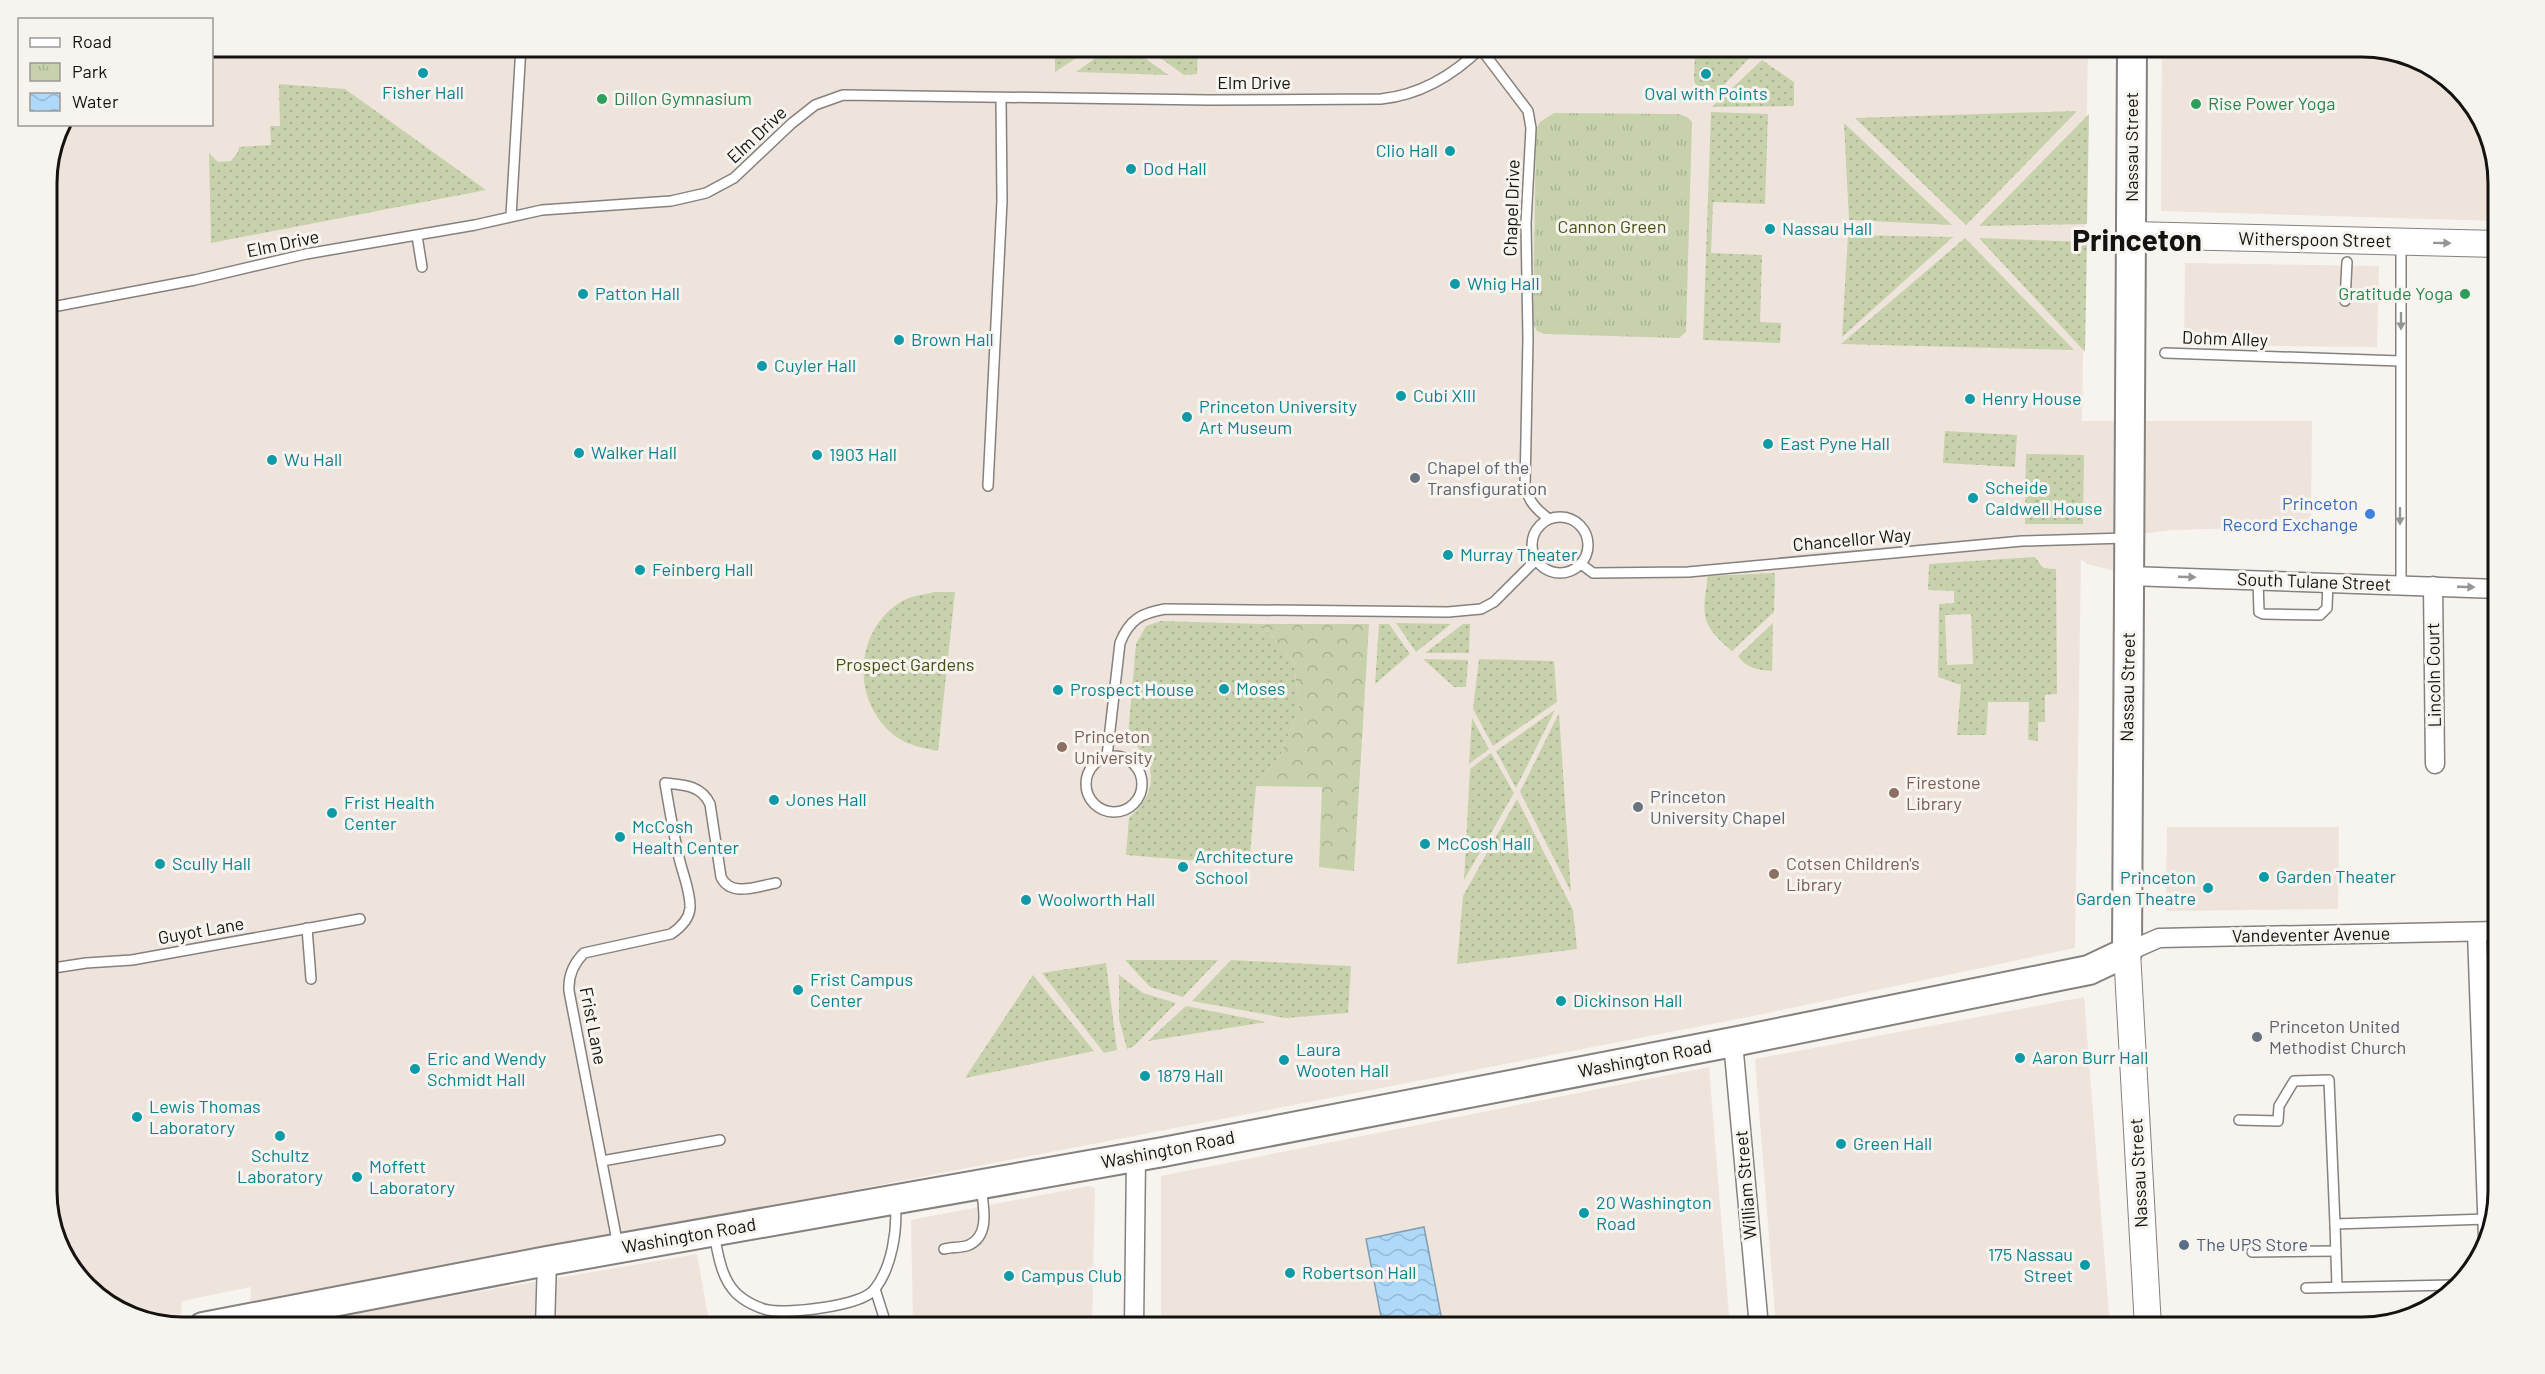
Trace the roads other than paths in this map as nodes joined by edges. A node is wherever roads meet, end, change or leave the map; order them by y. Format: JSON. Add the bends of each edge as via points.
{"nodes":[{"id":1,"x":521,"y":57,"type":"edge"},
{"id":2,"x":1469,"y":57,"type":"edge"},
{"id":3,"x":1489,"y":57,"type":"edge"},
{"id":4,"x":2132,"y":57,"type":"edge"},
{"id":5,"x":1001,"y":98,"type":"junction"},
{"id":6,"x":511,"y":216,"type":"junction"},
{"id":7,"x":2131,"y":235,"type":"junction"},
{"id":8,"x":417,"y":236,"type":"junction"},
{"id":9,"x":2401,"y":242,"type":"junction"},
{"id":10,"x":2488,"y":244,"type":"edge"},
{"id":11,"x":2346,"y":262,"type":"dead end"},
{"id":12,"x":422,"y":267,"type":"dead end"},
{"id":13,"x":2345,"y":301,"type":"dead end"},
{"id":14,"x":57,"y":306,"type":"edge"},
{"id":15,"x":2165,"y":354,"type":"dead end"},
{"id":16,"x":2400,"y":361,"type":"junction"},
{"id":17,"x":987,"y":486,"type":"dead end"},
{"id":18,"x":1549,"y":519,"type":"junction"},
{"id":19,"x":2129,"y":538,"type":"junction"},
{"id":20,"x":1536,"y":560,"type":"junction"},
{"id":21,"x":1581,"y":564,"type":"junction"},
{"id":22,"x":2129,"y":576,"type":"junction"},
{"id":23,"x":2258,"y":579,"type":"junction"},
{"id":24,"x":2328,"y":581,"type":"junction"},
{"id":25,"x":2400,"y":585,"type":"junction"},
{"id":26,"x":2433,"y":586,"type":"junction"},
{"id":27,"x":2488,"y":589,"type":"edge"},
{"id":28,"x":1107,"y":756,"type":"junction"},
{"id":29,"x":2435,"y":764,"type":"dead end"},
{"id":30,"x":776,"y":883,"type":"dead end"},
{"id":31,"x":360,"y":919,"type":"dead end"},
{"id":32,"x":307,"y":928,"type":"junction"},
{"id":33,"x":2488,"y":931,"type":"edge"},
{"id":34,"x":2477,"y":932,"type":"junction"},
{"id":35,"x":2127,"y":952,"type":"junction"},
{"id":36,"x":57,"y":967,"type":"edge"},
{"id":37,"x":311,"y":979,"type":"dead end"},
{"id":38,"x":1733,"y":1042,"type":"junction"},
{"id":39,"x":2239,"y":1120,"type":"dead end"},
{"id":40,"x":720,"y":1140,"type":"dead end"},
{"id":41,"x":1136,"y":1157,"type":"junction"},
{"id":42,"x":602,"y":1161,"type":"junction"},
{"id":43,"x":981,"y":1184,"type":"junction"},
{"id":44,"x":895,"y":1200,"type":"junction"},
{"id":45,"x":2486,"y":1212,"type":"edge"},
{"id":46,"x":2335,"y":1224,"type":"junction"},
{"id":47,"x":2482,"y":1227,"type":"edge"},
{"id":48,"x":713,"y":1232,"type":"junction"},
{"id":49,"x":619,"y":1248,"type":"junction"},
{"id":50,"x":945,"y":1249,"type":"dead end"},
{"id":51,"x":2336,"y":1251,"type":"junction"},
{"id":52,"x":2252,"y":1252,"type":"dead end"},
{"id":53,"x":547,"y":1261,"type":"junction"},
{"id":54,"x":2445,"y":1285,"type":"edge"},
{"id":55,"x":2337,"y":1287,"type":"junction"},
{"id":56,"x":2306,"y":1288,"type":"dead end"},
{"id":57,"x":874,"y":1289,"type":"junction"},
{"id":58,"x":259,"y":1317,"type":"edge"},
{"id":59,"x":544,"y":1317,"type":"edge"},
{"id":60,"x":883,"y":1317,"type":"edge"},
{"id":61,"x":1134,"y":1317,"type":"edge"},
{"id":62,"x":1758,"y":1317,"type":"edge"},
{"id":63,"x":2147,"y":1317,"type":"edge"}],
"edges":[{"from":1,"to":6,"type":"lane"},
{"from":2,"to":5,"type":"lane","name":"Elm Drive","via":[[1426,88],[1401,97]]},
{"from":3,"to":18,"type":"lane","name":"Chapel Drive","via":[[1528,111],[1531,128],[1526,224],[1525,487],[1528,498]]},
{"from":4,"to":7,"type":"main road","name":"Nassau Street"},
{"from":5,"to":6,"type":"lane","name":"Elm Drive","via":[[843,95],[814,105],[734,178],[706,193],[671,201],[542,210]]},
{"from":5,"to":17,"type":"lane","via":[[1002,201]]},
{"from":6,"to":8,"type":"lane","name":"Elm Drive"},
{"from":7,"to":9,"type":"main road","name":"Witherspoon Street"},
{"from":7,"to":19,"type":"main road","name":"Nassau Street"},
{"from":8,"to":12,"type":"lane"},
{"from":8,"to":14,"type":"lane","name":"Elm Drive","via":[[306,254]]},
{"from":9,"to":10,"type":"main road","name":"Witherspoon Street","one_way":true},
{"from":9,"to":16,"type":"lane","one_way":true},
{"from":11,"to":13,"type":"lane"},
{"from":15,"to":16,"type":"lane","name":"Dohm Alley"},
{"from":16,"to":25,"type":"lane","one_way":true},
{"from":18,"to":20,"type":"lane","via":[[1540,525],[1532,542]]},
{"from":18,"to":21,"type":"lane","via":[[1568,518],[1583,530],[1587,548]]},
{"from":19,"to":21,"type":"lane","name":"Chancellor Way","via":[[2022,541],[1688,572],[1593,573]]},
{"from":19,"to":22,"type":"main road","name":"Nassau Street"},
{"from":20,"to":21,"type":"lane","via":[[1554,573]]},
{"from":20,"to":28,"type":"lane","via":[[1494,602],[1475,610],[1165,609],[1138,616],[1120,643]]},
{"from":22,"to":23,"type":"street","name":"South Tulane Street","one_way":true},
{"from":22,"to":35,"type":"main road","name":"Nassau Street"},
{"from":23,"to":24,"type":"street","name":"South Tulane Street"},
{"from":23,"to":24,"type":"lane","via":[[2259,612],[2263,614],[2320,615],[2327,608]]},
{"from":24,"to":25,"type":"street","name":"South Tulane Street"},
{"from":25,"to":26,"type":"street","name":"South Tulane Street"},
{"from":26,"to":27,"type":"street","name":"South Tulane Street","one_way":true},
{"from":26,"to":29,"type":"street","name":"Lincoln Court"},
{"from":28,"to":28,"type":"lane","via":[[1092,766],[1087,789],[1100,808],[1121,811],[1139,796],[1141,778],[1132,762]]},
{"from":30,"to":42,"type":"lane","name":"Frist Lane","via":[[741,890],[724,884],[706,796],[693,787],[665,783],[688,894],[687,918],[671,934],[584,953],[568,981]]},
{"from":31,"to":32,"type":"lane","name":"Guyot Lane"},
{"from":32,"to":36,"type":"lane","name":"Guyot Lane","via":[[132,960]]},
{"from":32,"to":37,"type":"lane"},
{"from":33,"to":34,"type":"street","name":"Vandeventer Avenue"},
{"from":34,"to":35,"type":"street","name":"Vandeventer Avenue","via":[[2159,938]]},
{"from":34,"to":45,"type":"street"},
{"from":35,"to":38,"type":"main road","name":"Washington Road","via":[[2089,970]]},
{"from":35,"to":63,"type":"main road","name":"Nassau Street"},
{"from":38,"to":41,"type":"main road","name":"Washington Road"},
{"from":38,"to":62,"type":"street","name":"William Street"},
{"from":39,"to":46,"type":"lane","via":[[2278,1121],[2279,1106],[2294,1081],[2329,1080]]},
{"from":40,"to":42,"type":"lane"},
{"from":41,"to":43,"type":"main road","name":"Washington Road"},
{"from":41,"to":61,"type":"street"},
{"from":42,"to":49,"type":"lane","name":"Frist Lane"},
{"from":43,"to":44,"type":"main road","name":"Washington Road"},
{"from":43,"to":50,"type":"lane","via":[[982,1230],[969,1245]]},
{"from":44,"to":48,"type":"main road","name":"Washington Road"},
{"from":44,"to":57,"type":"lane","via":[[895,1234],[886,1266]]},
{"from":46,"to":47,"type":"lane","via":[[2452,1222]]},
{"from":46,"to":51,"type":"lane"},
{"from":48,"to":49,"type":"main road","name":"Washington Road"},
{"from":48,"to":57,"type":"lane","via":[[726,1280],[737,1294],[767,1310],[793,1312],[862,1300]]},
{"from":49,"to":53,"type":"main road","name":"Washington Road"},
{"from":51,"to":52,"type":"lane"},
{"from":51,"to":55,"type":"lane"},
{"from":53,"to":58,"type":"main road","name":"Washington Road"},
{"from":53,"to":59,"type":"street"},
{"from":54,"to":55,"type":"lane"},
{"from":55,"to":56,"type":"lane"},
{"from":57,"to":60,"type":"lane"}]}
